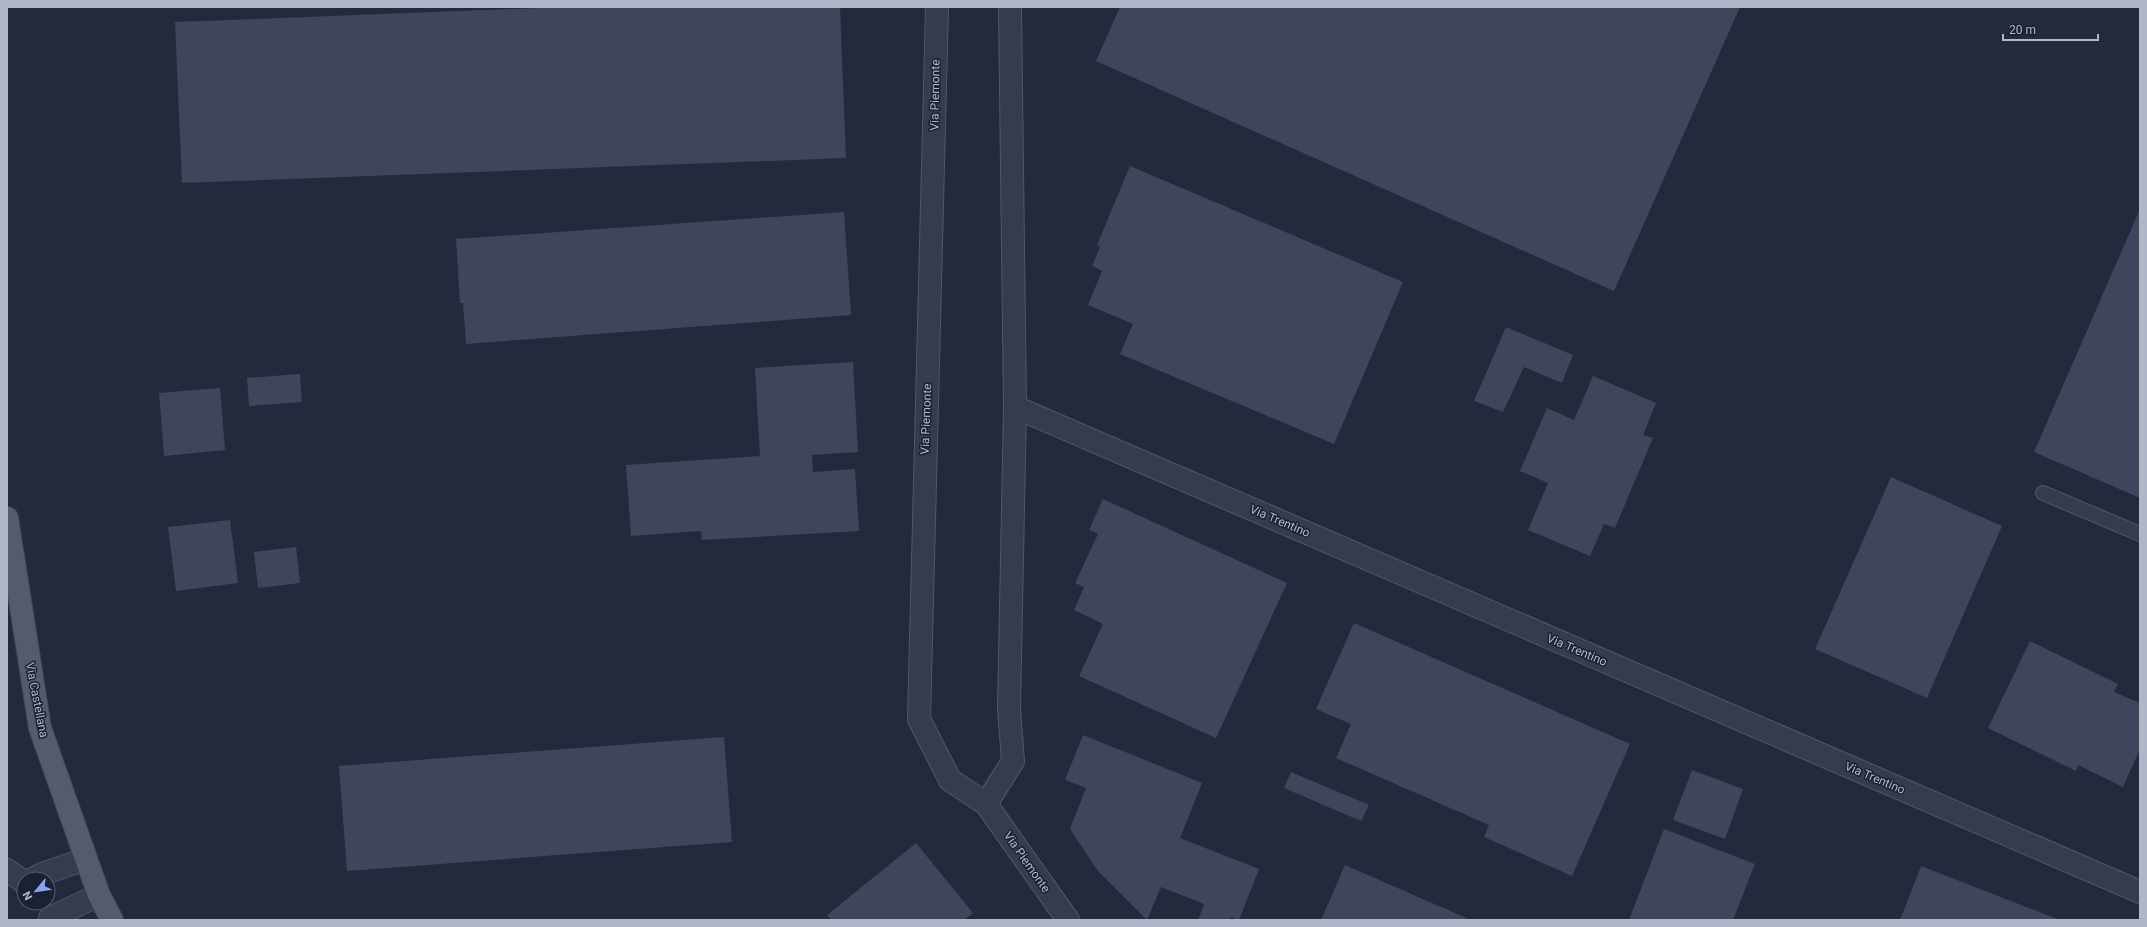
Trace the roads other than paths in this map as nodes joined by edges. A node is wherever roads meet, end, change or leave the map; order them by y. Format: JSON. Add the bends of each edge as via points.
{"nodes":[{"id":1,"x":937,"y":7,"type":"edge"},
{"id":2,"x":1010,"y":7,"type":"edge"},
{"id":3,"x":1015,"y":407,"type":"junction"},
{"id":4,"x":2043,"y":493,"type":"dead end"},
{"id":5,"x":7,"y":518,"type":"edge"},
{"id":6,"x":2140,"y":534,"type":"edge"},
{"id":7,"x":986,"y":804,"type":"junction"},
{"id":8,"x":86,"y":859,"type":"junction"},
{"id":9,"x":7,"y":870,"type":"edge"},
{"id":10,"x":51,"y":871,"type":"edge"},
{"id":11,"x":16,"y":876,"type":"edge"},
{"id":12,"x":2140,"y":892,"type":"edge"},
{"id":13,"x":99,"y":895,"type":"junction"},
{"id":14,"x":48,"y":914,"type":"edge"},
{"id":15,"x":112,"y":920,"type":"edge"},
{"id":16,"x":1068,"y":920,"type":"edge"}],
"edges":[{"from":1,"to":7,"type":"street","name":"Via Piemonte","via":[[919,719],[950,780]]},
{"from":2,"to":3,"type":"street"},
{"from":3,"to":7,"type":"street","via":[[1009,709],[1013,761]]},
{"from":3,"to":12,"type":"street","name":"Via Trentino"},
{"from":4,"to":6,"type":"lane"},
{"from":5,"to":8,"type":"main road","name":"Via Castellana","via":[[40,728]]},
{"from":7,"to":16,"type":"street","name":"Via Piemonte"},
{"from":8,"to":10,"type":"street"},
{"from":8,"to":13,"type":"main road","name":"Via Castellana"},
{"from":9,"to":11,"type":"street"},
{"from":13,"to":14,"type":"street"},
{"from":13,"to":15,"type":"main road","name":"Via Castellana"}]}
